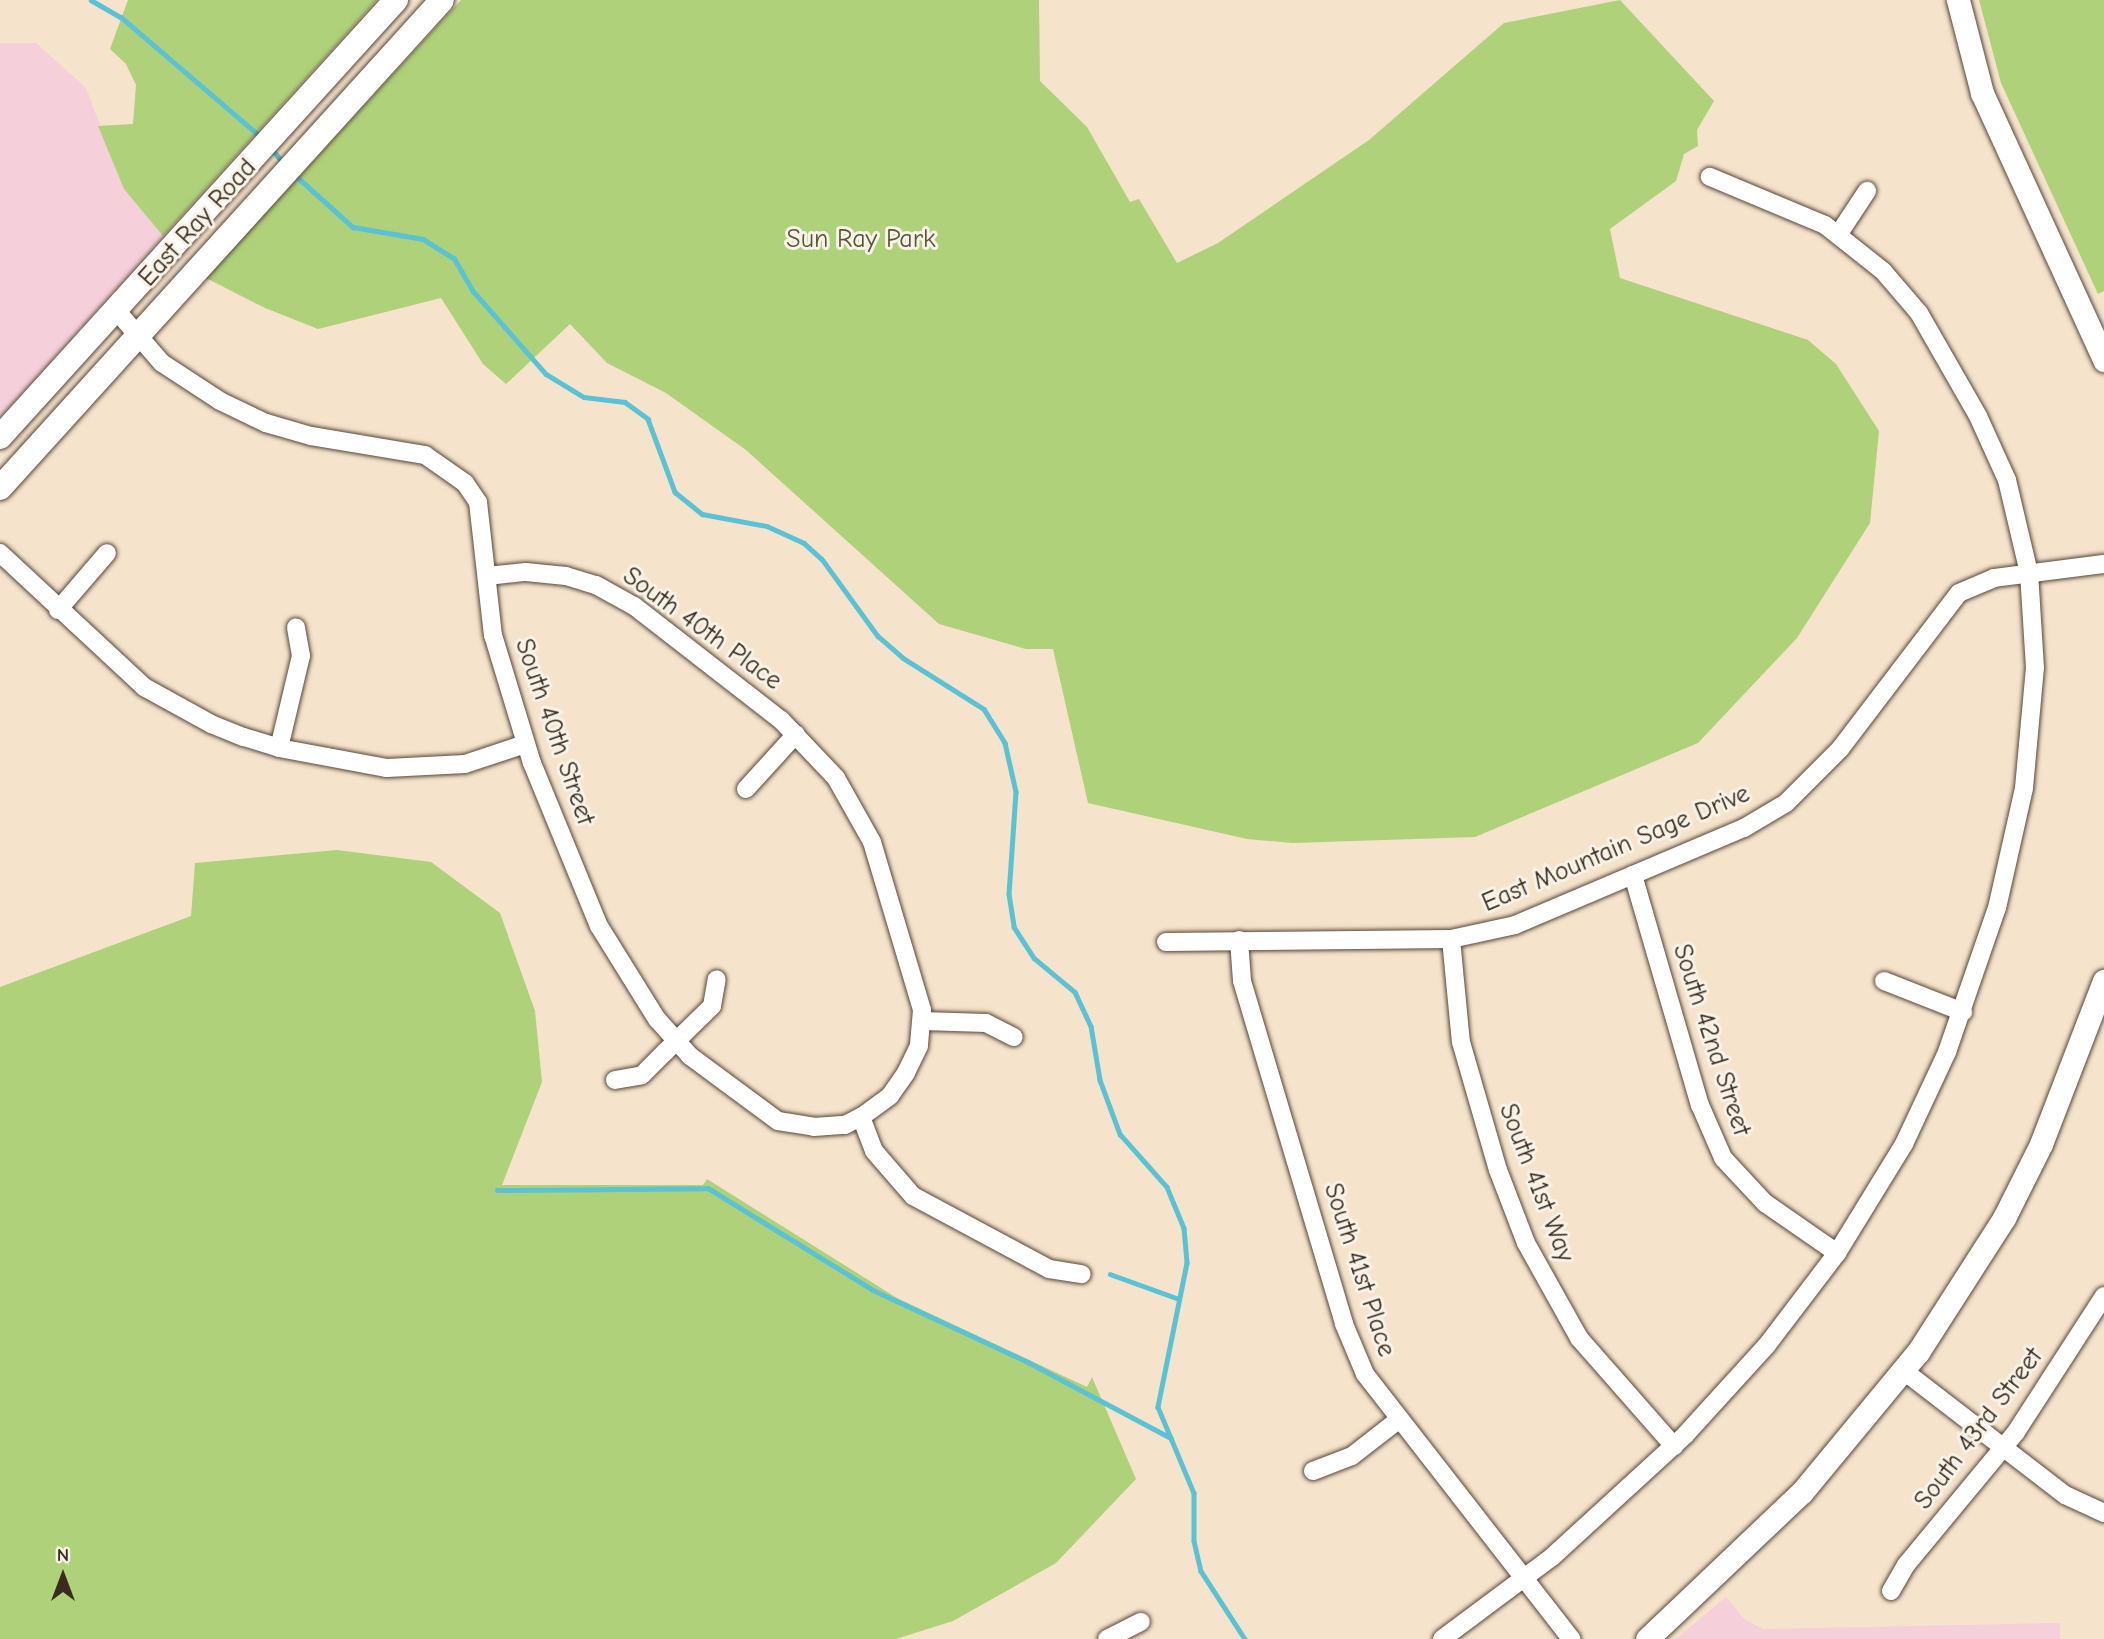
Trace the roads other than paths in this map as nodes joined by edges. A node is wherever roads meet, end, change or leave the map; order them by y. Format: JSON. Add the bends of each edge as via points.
{"nodes":[{"id":1,"x":396,"y":0,"type":"edge"},
{"id":2,"x":442,"y":0,"type":"edge"},
{"id":3,"x":1958,"y":0,"type":"edge"},
{"id":4,"x":1710,"y":177,"type":"dead end"},
{"id":5,"x":1867,"y":191,"type":"dead end"},
{"id":6,"x":1838,"y":235,"type":"junction"},
{"id":7,"x":115,"y":309,"type":"junction"},
{"id":8,"x":136,"y":335,"type":"junction"},
{"id":9,"x":2104,"y":360,"type":"edge"},
{"id":10,"x":0,"y":437,"type":"edge"},
{"id":11,"x":0,"y":488,"type":"edge"},
{"id":12,"x":107,"y":553,"type":"dead end"},
{"id":13,"x":0,"y":554,"type":"edge"},
{"id":14,"x":2104,"y":564,"type":"edge"},
{"id":15,"x":2029,"y":573,"type":"junction"},
{"id":16,"x":487,"y":576,"type":"junction"},
{"id":17,"x":58,"y":610,"type":"junction"},
{"id":18,"x":296,"y":628,"type":"dead end"},
{"id":19,"x":796,"y":734,"type":"junction"},
{"id":20,"x":525,"y":744,"type":"junction"},
{"id":21,"x":279,"y":748,"type":"junction"},
{"id":22,"x":746,"y":789,"type":"dead end"},
{"id":23,"x":1633,"y":875,"type":"junction"},
{"id":24,"x":1451,"y":939,"type":"junction"},
{"id":25,"x":1239,"y":940,"type":"junction"},
{"id":26,"x":1166,"y":942,"type":"dead end"},
{"id":27,"x":717,"y":979,"type":"dead end"},
{"id":28,"x":2104,"y":981,"type":"edge"},
{"id":29,"x":1884,"y":982,"type":"dead end"},
{"id":30,"x":1963,"y":1012,"type":"junction"},
{"id":31,"x":922,"y":1021,"type":"junction"},
{"id":32,"x":1014,"y":1037,"type":"dead end"},
{"id":33,"x":677,"y":1041,"type":"junction"},
{"id":34,"x":615,"y":1080,"type":"dead end"},
{"id":35,"x":861,"y":1117,"type":"junction"},
{"id":36,"x":1837,"y":1253,"type":"junction"},
{"id":37,"x":1082,"y":1274,"type":"dead end"},
{"id":38,"x":2104,"y":1298,"type":"edge"},
{"id":39,"x":1904,"y":1371,"type":"junction"},
{"id":40,"x":1398,"y":1420,"type":"junction"},
{"id":41,"x":1674,"y":1446,"type":"junction"},
{"id":42,"x":2002,"y":1448,"type":"junction"},
{"id":43,"x":1313,"y":1471,"type":"dead end"},
{"id":44,"x":2104,"y":1513,"type":"edge"},
{"id":45,"x":1524,"y":1579,"type":"junction"},
{"id":46,"x":1891,"y":1591,"type":"dead end"},
{"id":47,"x":1141,"y":1622,"type":"dead end"},
{"id":48,"x":1107,"y":1639,"type":"edge"},
{"id":49,"x":1442,"y":1639,"type":"edge"},
{"id":50,"x":1571,"y":1639,"type":"edge"},
{"id":51,"x":1647,"y":1639,"type":"edge"}],
"edges":[{"from":1,"to":7,"type":"main road","name":"East Ray Road"},
{"from":2,"to":8,"type":"main road","name":"East Ray Road"},
{"from":3,"to":9,"type":"street","via":[[1982,93]]},
{"from":4,"to":6,"type":"street","via":[[1777,202]]},
{"from":5,"to":6,"type":"street"},
{"from":6,"to":15,"type":"street","via":[[1902,291],[1953,371],[2007,480]]},
{"from":7,"to":8,"type":"street","name":"South 40th Street"},
{"from":7,"to":10,"type":"main road","name":"East Ray Road"},
{"from":8,"to":11,"type":"main road","name":"East Ray Road"},
{"from":8,"to":16,"type":"street","name":"South 40th Street","via":[[185,380],[267,423],[311,436],[425,455],[453,471],[478,502]]},
{"from":12,"to":17,"type":"street"},
{"from":13,"to":17,"type":"street"},
{"from":14,"to":15,"type":"street","name":"East Mountain Sage Drive"},
{"from":15,"to":23,"type":"street","name":"East Mountain Sage Drive","via":[[1994,578],[1959,593],[1840,749],[1786,803],[1744,828]]},
{"from":15,"to":30,"type":"street","via":[[2035,668],[2024,788],[1997,908]]},
{"from":16,"to":19,"type":"street","name":"South 40th Place","via":[[546,573],[596,585],[634,606]]},
{"from":16,"to":20,"type":"street","name":"South 40th Street","via":[[493,635]]},
{"from":17,"to":21,"type":"street","via":[[144,687],[211,724]]},
{"from":18,"to":21,"type":"street","via":[[302,656]]},
{"from":19,"to":22,"type":"street"},
{"from":19,"to":31,"type":"street","name":"South 40th Place","via":[[836,778],[872,842],[918,991]]},
{"from":20,"to":21,"type":"street","via":[[465,764],[428,769],[387,768]]},
{"from":20,"to":33,"type":"street","name":"South 40th Street","via":[[599,926],[627,977]]},
{"from":23,"to":24,"type":"street","name":"East Mountain Sage Drive","via":[[1515,925]]},
{"from":23,"to":36,"type":"street","name":"South 42nd Street","via":[[1700,1105],[1723,1158],[1765,1203]]},
{"from":24,"to":25,"type":"street","name":"East Mountain Sage Drive"},
{"from":24,"to":41,"type":"street","name":"South 41st Way","via":[[1461,1042],[1498,1170],[1526,1243],[1579,1338]]},
{"from":25,"to":26,"type":"street","name":"East Mountain Sage Drive"},
{"from":25,"to":40,"type":"street","name":"South 41st Place","via":[[1242,981],[1344,1324],[1365,1374]]},
{"from":27,"to":33,"type":"street","via":[[712,1006]]},
{"from":28,"to":39,"type":"street","via":[[2076,1064],[2004,1218]]},
{"from":29,"to":30,"type":"street"},
{"from":30,"to":36,"type":"street","via":[[1904,1144]]},
{"from":31,"to":32,"type":"street","via":[[986,1023]]},
{"from":31,"to":35,"type":"street","name":"South 40th Place","via":[[919,1046],[906,1073],[890,1097]]},
{"from":33,"to":34,"type":"street","via":[[642,1075]]},
{"from":33,"to":35,"type":"street","name":"South 40th Street","via":[[746,1102],[778,1121],[814,1127],[845,1125]]},
{"from":35,"to":37,"type":"street","via":[[874,1151],[913,1196],[1049,1269]]},
{"from":36,"to":41,"type":"street","via":[[1767,1345]]},
{"from":38,"to":42,"type":"street","name":"South 43rd Street"},
{"from":39,"to":42,"type":"street"},
{"from":39,"to":51,"type":"street","via":[[1802,1492]]},
{"from":40,"to":43,"type":"street","via":[[1352,1456]]},
{"from":40,"to":45,"type":"street","name":"South 41st Place"},
{"from":41,"to":45,"type":"street"},
{"from":42,"to":44,"type":"street","via":[[2065,1495]]},
{"from":42,"to":46,"type":"street","name":"South 43rd Street","via":[[1906,1565]]},
{"from":45,"to":49,"type":"street"},
{"from":45,"to":50,"type":"street","name":"South 41st Place"},
{"from":47,"to":48,"type":"street"}]}
